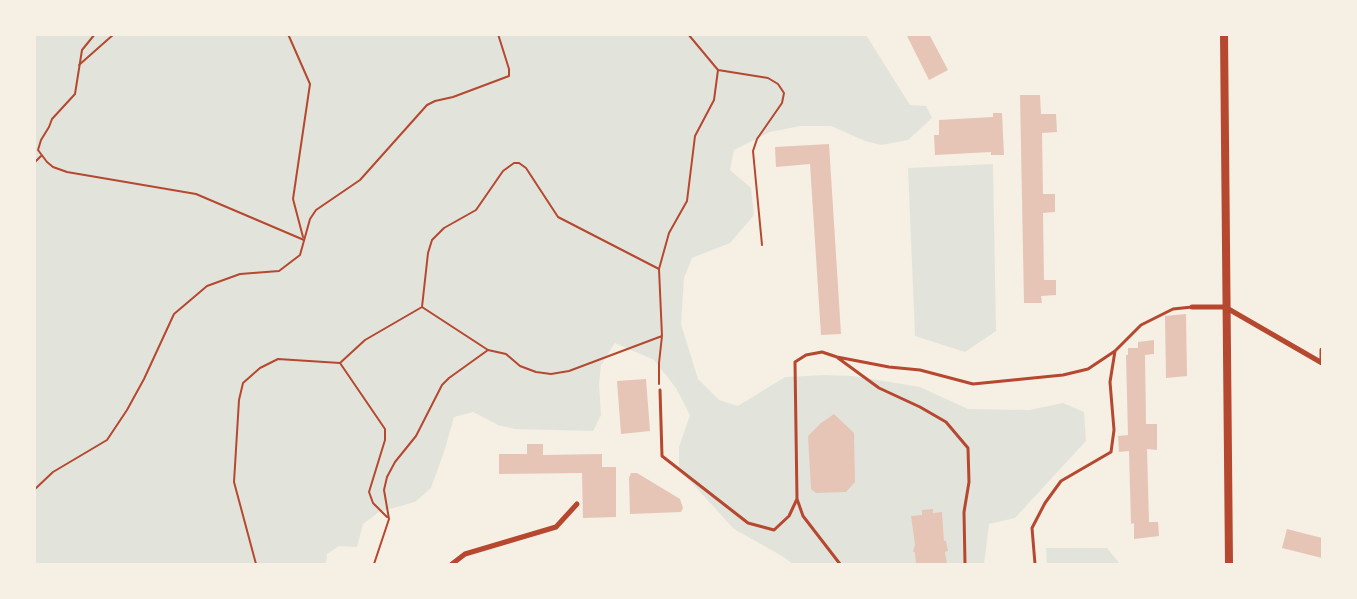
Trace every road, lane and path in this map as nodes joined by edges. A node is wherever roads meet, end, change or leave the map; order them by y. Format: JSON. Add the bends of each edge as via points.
{"nodes":[{"id":1,"x":95,"y":34,"type":"edge"},
{"id":2,"x":114,"y":34,"type":"edge"},
{"id":3,"x":288,"y":34,"type":"edge"},
{"id":4,"x":498,"y":34,"type":"edge"},
{"id":5,"x":688,"y":34,"type":"edge"},
{"id":6,"x":1224,"y":34,"type":"edge"},
{"id":7,"x":80,"y":65,"type":"junction"},
{"id":8,"x":718,"y":70,"type":"junction"},
{"id":9,"x":42,"y":155,"type":"junction"},
{"id":10,"x":34,"y":163,"type":"edge"},
{"id":11,"x":304,"y":240,"type":"junction"},
{"id":12,"x":762,"y":245,"type":"dead end"},
{"id":13,"x":659,"y":269,"type":"junction"},
{"id":14,"x":422,"y":307,"type":"junction"},
{"id":15,"x":1192,"y":307,"type":"joint"},
{"id":16,"x":1225,"y":307,"type":"junction"},
{"id":17,"x":662,"y":336,"type":"junction"},
{"id":18,"x":488,"y":350,"type":"junction"},
{"id":19,"x":1323,"y":350,"type":"edge"},
{"id":20,"x":1115,"y":351,"type":"junction"},
{"id":21,"x":837,"y":357,"type":"junction"},
{"id":22,"x":1322,"y":362,"type":"edge"},
{"id":23,"x":339,"y":363,"type":"junction"},
{"id":24,"x":660,"y":390,"type":"joint"},
{"id":25,"x":34,"y":490,"type":"edge"},
{"id":26,"x":797,"y":499,"type":"junction"},
{"id":27,"x":577,"y":504,"type":"dead end"},
{"id":28,"x":389,"y":519,"type":"junction"},
{"id":29,"x":256,"y":564,"type":"edge"},
{"id":30,"x":374,"y":564,"type":"edge"},
{"id":31,"x":452,"y":564,"type":"edge"},
{"id":32,"x":840,"y":564,"type":"edge"},
{"id":33,"x":965,"y":564,"type":"edge"},
{"id":34,"x":1035,"y":564,"type":"edge"},
{"id":35,"x":1229,"y":564,"type":"edge"}],
"edges":[{"from":1,"to":7,"type":"path","via":[[82,50]]},
{"from":2,"to":7,"type":"path"},
{"from":3,"to":11,"type":"path","via":[[310,84],[293,199]]},
{"from":4,"to":11,"type":"path","via":[[509,76],[427,105],[360,180],[316,210]]},
{"from":5,"to":8,"type":"path"},
{"from":6,"to":16,"type":"main road"},
{"from":7,"to":9,"type":"path","via":[[75,94],[52,119],[41,140],[38,150]]},
{"from":8,"to":12,"type":"path","via":[[768,78],[784,93],[753,151]]},
{"from":8,"to":13,"type":"path","via":[[714,100],[695,136],[687,201],[669,233]]},
{"from":9,"to":10,"type":"path"},
{"from":9,"to":11,"type":"path","via":[[59,170],[196,194]]},
{"from":11,"to":25,"type":"path","via":[[300,255],[279,271],[240,274],[207,286],[174,314],[133,400],[107,440],[53,472]]},
{"from":13,"to":14,"type":"path","via":[[558,217],[526,168],[514,163],[503,171],[476,210],[444,228],[432,240]]},
{"from":13,"to":17,"type":"path"},
{"from":14,"to":18,"type":"path"},
{"from":14,"to":23,"type":"path","via":[[365,340]]},
{"from":15,"to":16,"type":"street"},
{"from":15,"to":20,"type":"lane","via":[[1173,309],[1141,326]]},
{"from":16,"to":22,"type":"street"},
{"from":16,"to":35,"type":"main road"},
{"from":17,"to":18,"type":"path","via":[[561,373],[526,370],[506,354]]},
{"from":17,"to":24,"type":"path"},
{"from":18,"to":28,"type":"path","via":[[442,385],[416,436],[387,477],[384,490]]},
{"from":19,"to":22,"type":"street"},
{"from":20,"to":21,"type":"lane","via":[[1088,369],[1063,375],[973,384],[920,370]]},
{"from":20,"to":34,"type":"lane","via":[[1110,382],[1114,430],[1111,452],[1061,481],[1045,503],[1032,528]]},
{"from":21,"to":26,"type":"lane","via":[[822,352],[806,354],[795,362]]},
{"from":21,"to":33,"type":"lane","via":[[879,388],[946,422],[968,448]]},
{"from":23,"to":28,"type":"path","via":[[385,429],[369,492],[373,503]]},
{"from":23,"to":29,"type":"path","via":[[278,359],[243,383],[234,482]]},
{"from":24,"to":26,"type":"lane","via":[[662,456],[748,523],[774,530],[789,516]]},
{"from":26,"to":32,"type":"lane","via":[[803,516]]},
{"from":27,"to":31,"type":"street","via":[[556,527],[465,554]]},
{"from":28,"to":30,"type":"path"}]}
